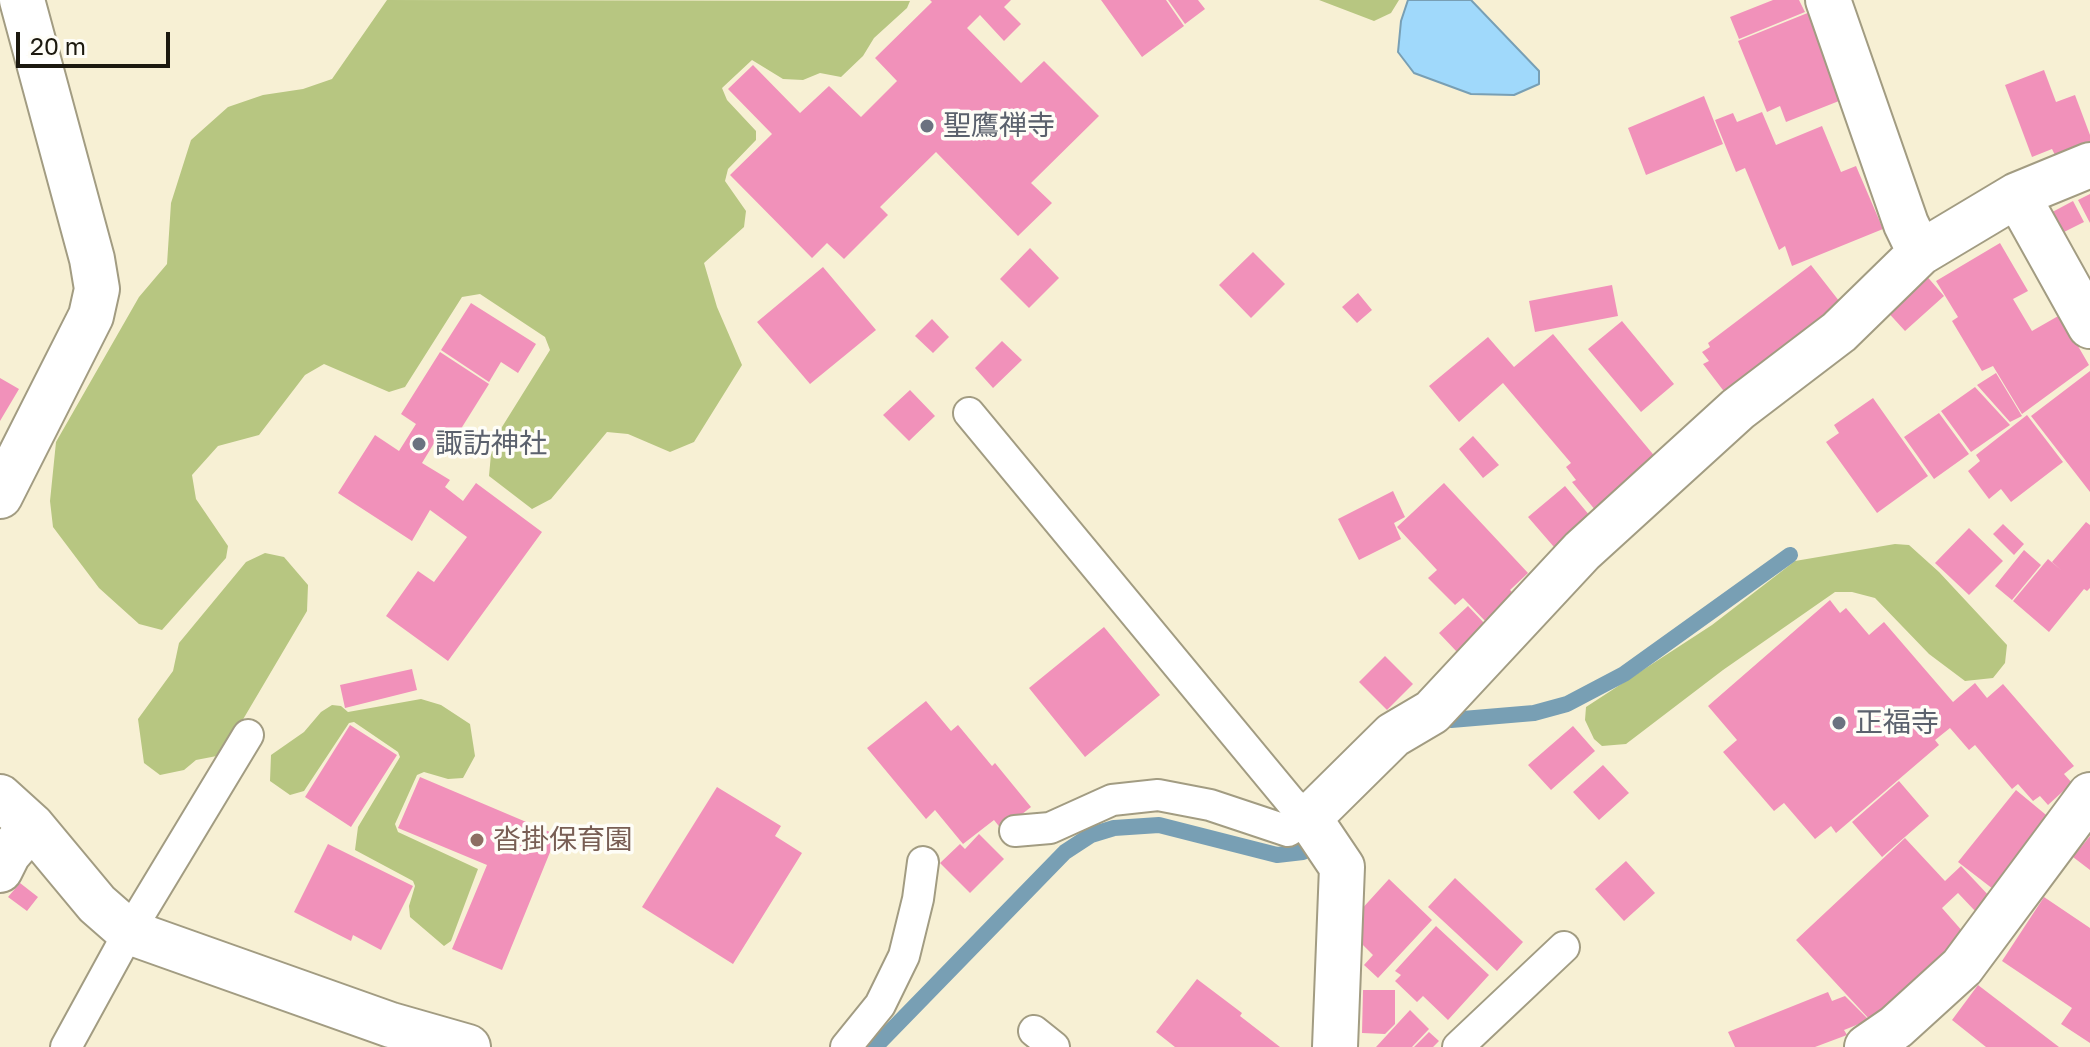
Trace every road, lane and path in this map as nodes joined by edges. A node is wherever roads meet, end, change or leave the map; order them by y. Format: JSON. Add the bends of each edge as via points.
{"nodes":[{"id":1,"x":22,"y":0,"type":"edge"},
{"id":2,"x":1828,"y":0,"type":"edge"},
{"id":3,"x":2090,"y":165,"type":"edge"},
{"id":4,"x":2017,"y":195,"type":"junction"},
{"id":5,"x":1920,"y":253,"type":"junction"},
{"id":6,"x":2090,"y":326,"type":"edge"},
{"id":7,"x":969,"y":413,"type":"dead end"},
{"id":8,"x":0,"y":496,"type":"edge"},
{"id":9,"x":248,"y":735,"type":"dead end"},
{"id":10,"x":2090,"y":795,"type":"edge"},
{"id":11,"x":0,"y":797,"type":"edge"},
{"id":12,"x":1309,"y":818,"type":"junction"},
{"id":13,"x":32,"y":826,"type":"junction"},
{"id":14,"x":1015,"y":831,"type":"dead end"},
{"id":15,"x":923,"y":862,"type":"dead end"},
{"id":16,"x":0,"y":870,"type":"edge"},
{"id":17,"x":129,"y":932,"type":"junction"},
{"id":18,"x":1564,"y":947,"type":"dead end"},
{"id":19,"x":66,"y":1047,"type":"edge"},
{"id":20,"x":468,"y":1047,"type":"edge"},
{"id":21,"x":846,"y":1047,"type":"edge"},
{"id":22,"x":1335,"y":1047,"type":"edge"},
{"id":23,"x":1458,"y":1047,"type":"edge"},
{"id":24,"x":1867,"y":1047,"type":"edge"}],
"edges":[{"from":1,"to":8,"type":"street","via":[[97,289],[91,316]]},
{"from":2,"to":5,"type":"street"},
{"from":3,"to":4,"type":"street"},
{"from":4,"to":5,"type":"street"},
{"from":4,"to":6,"type":"street"},
{"from":5,"to":12,"type":"street","via":[[1839,332],[1738,409],[1593,541],[1432,712],[1393,735]]},
{"from":7,"to":12,"type":"lane"},
{"from":9,"to":17,"type":"lane"},
{"from":10,"to":24,"type":"street","via":[[1962,967]]},
{"from":11,"to":13,"type":"street"},
{"from":12,"to":14,"type":"lane","via":[[1288,831],[1210,805],[1158,795],[1112,800],[1050,828]]},
{"from":12,"to":22,"type":"street","via":[[1342,867]]},
{"from":13,"to":16,"type":"street"},
{"from":13,"to":17,"type":"street","via":[[97,904]]},
{"from":15,"to":21,"type":"lane","via":[[904,956],[880,1005]]},
{"from":17,"to":19,"type":"lane"},
{"from":17,"to":20,"type":"street"},
{"from":18,"to":23,"type":"lane"}]}
